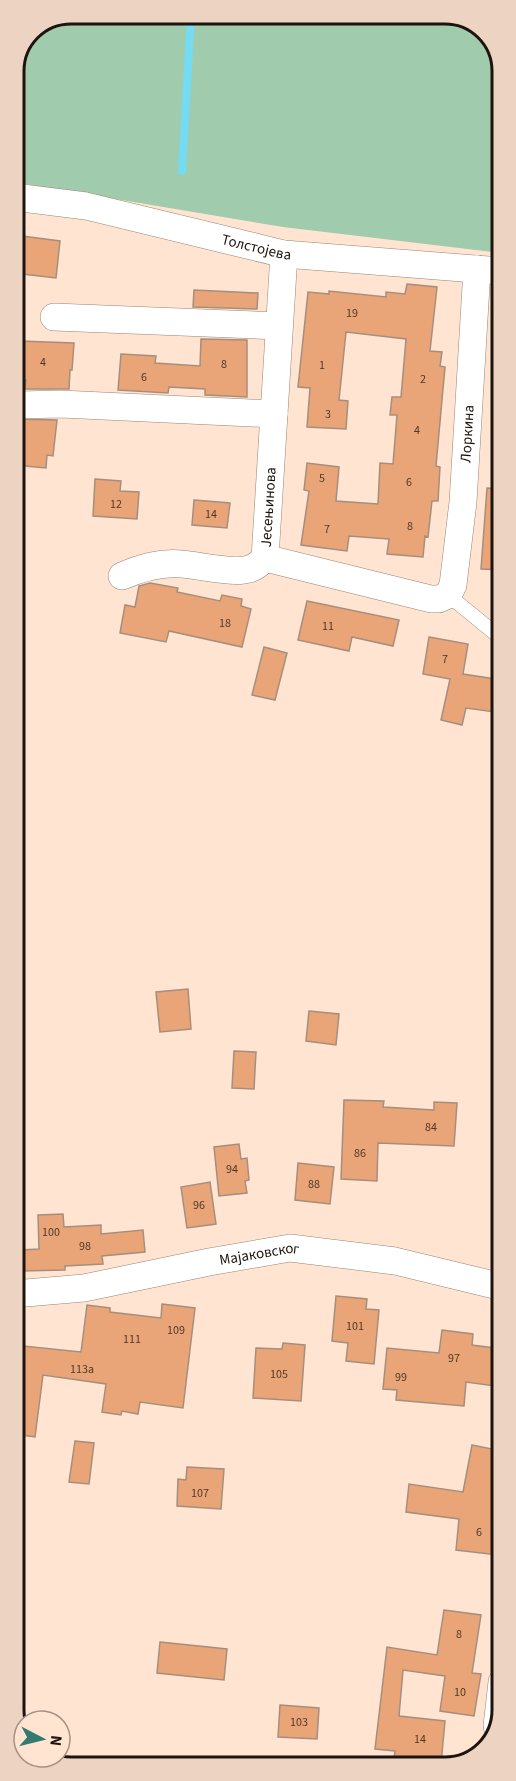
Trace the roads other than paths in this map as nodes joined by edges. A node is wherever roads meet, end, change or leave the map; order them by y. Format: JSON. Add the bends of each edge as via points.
{"nodes":[{"id":1,"x":24,"y":198,"type":"edge"},
{"id":2,"x":284,"y":254,"type":"junction"},
{"id":3,"x":489,"y":270,"type":"edge"},
{"id":4,"x":54,"y":317,"type":"dead end"},
{"id":5,"x":279,"y":326,"type":"junction"},
{"id":6,"x":24,"y":405,"type":"edge"},
{"id":7,"x":274,"y":414,"type":"junction"},
{"id":8,"x":265,"y":558,"type":"junction"},
{"id":9,"x":122,"y":576,"type":"dead end"},
{"id":10,"x":448,"y":595,"type":"junction"},
{"id":11,"x":492,"y":631,"type":"edge"},
{"id":12,"x":492,"y":1285,"type":"edge"},
{"id":13,"x":24,"y":1293,"type":"edge"}],
"edges":[{"from":1,"to":2,"type":"street","name":"Толстојева","via":[[86,206]]},
{"from":2,"to":3,"type":"street","name":"Толстојева"},
{"from":2,"to":5,"type":"street","name":"Јесењинова"},
{"from":3,"to":10,"type":"street","name":"Лоркина","via":[[453,585]]},
{"from":4,"to":5,"type":"street"},
{"from":5,"to":7,"type":"street","name":"Јесењинова"},
{"from":6,"to":7,"type":"street"},
{"from":7,"to":8,"type":"street","name":"Јесењинова"},
{"from":8,"to":9,"type":"street","name":"Јесењинова","via":[[244,571],[161,564]]},
{"from":8,"to":10,"type":"street","via":[[431,599]]},
{"from":10,"to":11,"type":"lane"},
{"from":12,"to":13,"type":"street","name":"Мајаковског","via":[[395,1261],[290,1248],[84,1288]]}]}
